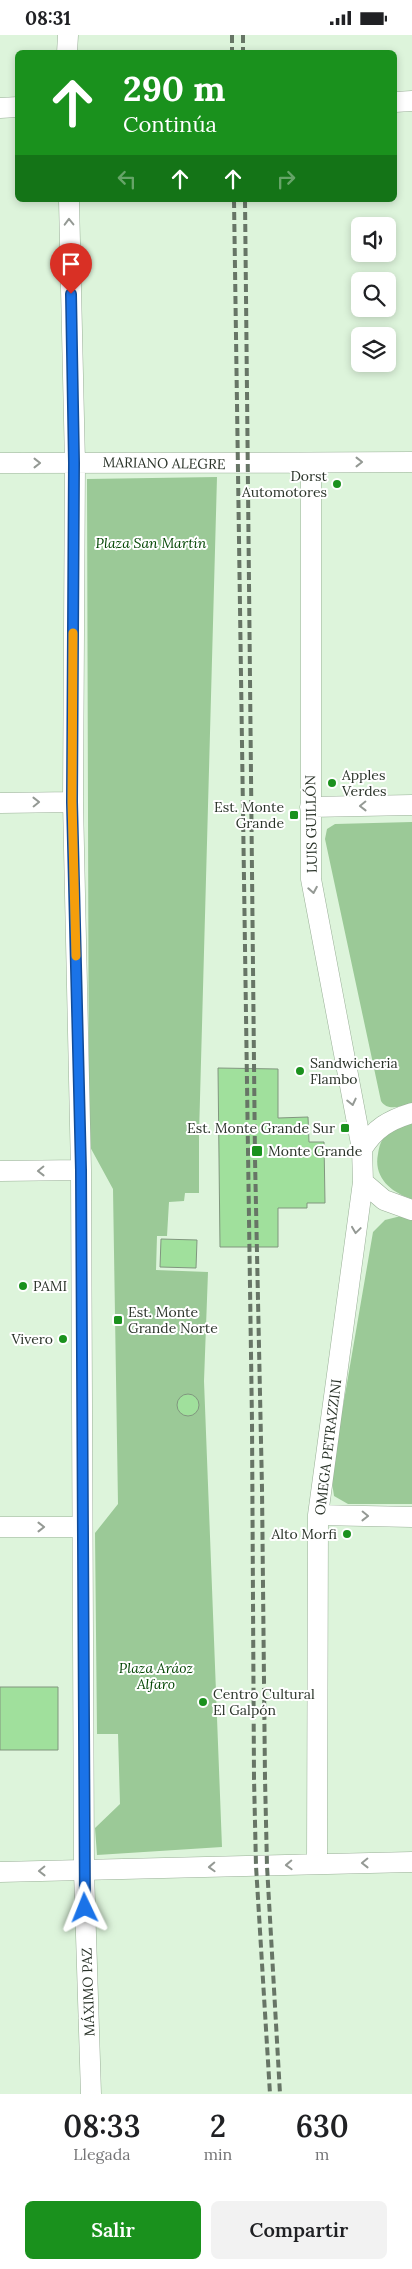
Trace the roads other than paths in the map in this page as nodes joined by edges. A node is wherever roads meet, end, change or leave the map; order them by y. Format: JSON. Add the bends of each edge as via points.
{"nodes":[{"id":1,"x":68,"y":35,"type":"edge"},
{"id":2,"x":67,"y":50,"type":"edge"},
{"id":3,"x":412,"y":101,"type":"edge"},
{"id":4,"x":397,"y":102,"type":"edge"},
{"id":5,"x":15,"y":107,"type":"edge"},
{"id":6,"x":0,"y":108,"type":"edge"},
{"id":7,"x":69,"y":202,"type":"edge"},
{"id":8,"x":412,"y":462,"type":"edge"},
{"id":9,"x":0,"y":463,"type":"edge"},
{"id":10,"x":74,"y":463,"type":"junction"},
{"id":11,"x":310,"y":463,"type":"junction"},
{"id":12,"x":72,"y":802,"type":"junction"},
{"id":13,"x":0,"y":803,"type":"edge"},
{"id":14,"x":412,"y":805,"type":"edge"},
{"id":15,"x":310,"y":807,"type":"junction"},
{"id":16,"x":412,"y":1113,"type":"edge"},
{"id":17,"x":362,"y":1149,"type":"junction"},
{"id":18,"x":81,"y":1170,"type":"junction"},
{"id":19,"x":0,"y":1171,"type":"edge"},
{"id":20,"x":363,"y":1182,"type":"junction"},
{"id":21,"x":412,"y":1210,"type":"edge"},
{"id":22,"x":318,"y":1515,"type":"junction"},
{"id":23,"x":412,"y":1517,"type":"edge"},
{"id":24,"x":0,"y":1527,"type":"edge"},
{"id":25,"x":82,"y":1527,"type":"junction"},
{"id":26,"x":412,"y":1862,"type":"edge"},
{"id":27,"x":317,"y":1864,"type":"junction"},
{"id":28,"x":84,"y":1871,"type":"junction"},
{"id":29,"x":0,"y":1872,"type":"edge"},
{"id":30,"x":91,"y":2094,"type":"edge"}],
"edges":[{"from":1,"to":2,"type":"street"},
{"from":3,"to":4,"type":"street"},
{"from":5,"to":6,"type":"street"},
{"from":10,"to":7,"type":"street","name":"MÁXIMO PAZ","one_way":true},
{"from":11,"to":8,"type":"street","name":"MARIANO ALEGRE","one_way":true},
{"from":9,"to":10,"type":"street","name":"MARIANO ALEGRE","one_way":true},
{"from":10,"to":11,"type":"street","name":"MARIANO ALEGRE"},
{"from":10,"to":12,"type":"street","name":"MÁXIMO PAZ"},
{"from":11,"to":15,"type":"street","name":"LUIS GUILLÓN"},
{"from":13,"to":12,"type":"street","one_way":true},
{"from":12,"to":18,"type":"street","name":"MÁXIMO PAZ"},
{"from":14,"to":15,"type":"street","one_way":true},
{"from":15,"to":17,"type":"street","name":"LUIS GUILLÓN","one_way":true,"via":[[311,879]]},
{"from":16,"to":17,"type":"street","via":[[378,1128]]},
{"from":17,"to":20,"type":"street","name":"LUIS GUILLÓN"},
{"from":18,"to":19,"type":"street","one_way":true},
{"from":18,"to":25,"type":"street","name":"MÁXIMO PAZ"},
{"from":20,"to":21,"type":"street","via":[[384,1200]]},
{"from":20,"to":22,"type":"street","name":"OMEGA PETRAZZINI","one_way":true},
{"from":22,"to":23,"type":"street","one_way":true},
{"from":22,"to":27,"type":"street","name":"OMEGA PETRAZZINI"},
{"from":24,"to":25,"type":"street","one_way":true},
{"from":25,"to":28,"type":"street","name":"MÁXIMO PAZ"},
{"from":26,"to":27,"type":"street","one_way":true},
{"from":27,"to":28,"type":"street","one_way":true},
{"from":28,"to":29,"type":"street","one_way":true},
{"from":28,"to":30,"type":"street","name":"MÁXIMO PAZ"}]}
